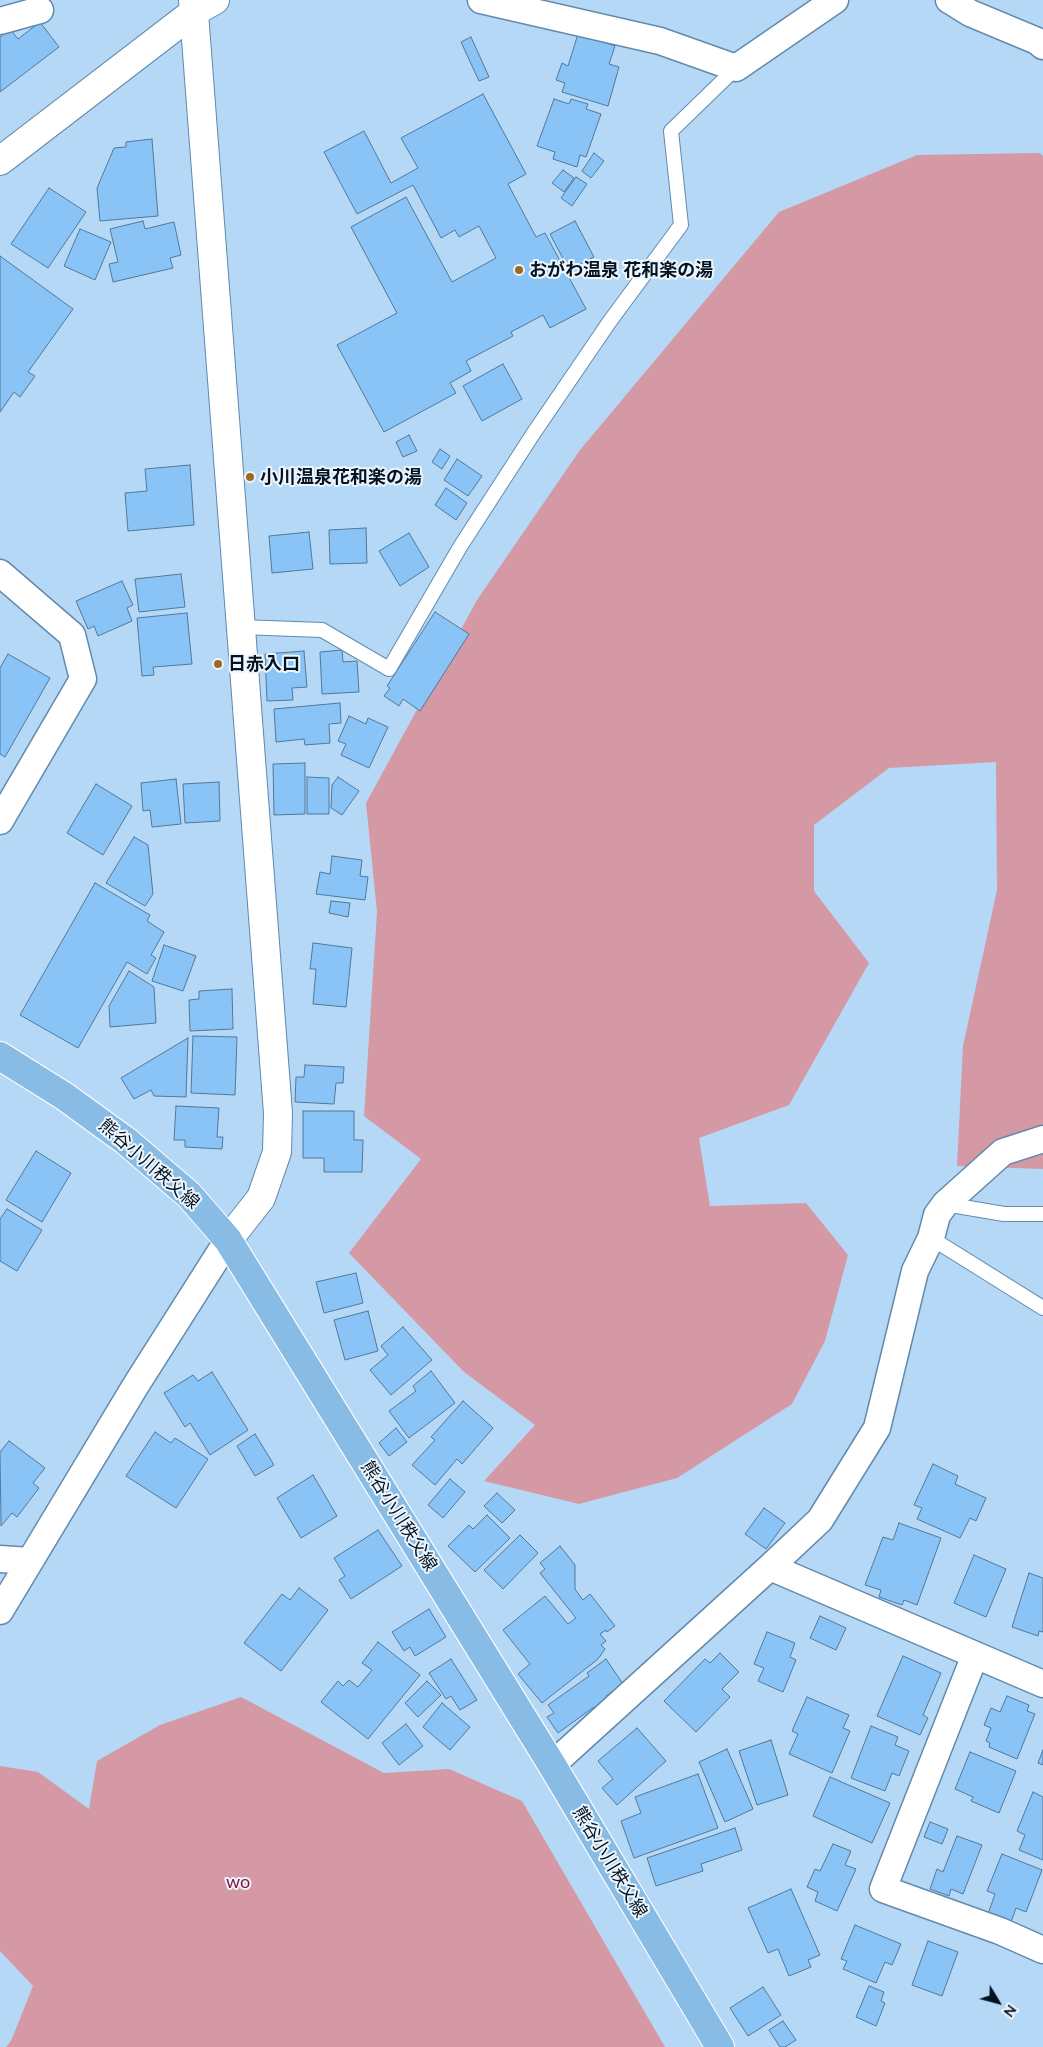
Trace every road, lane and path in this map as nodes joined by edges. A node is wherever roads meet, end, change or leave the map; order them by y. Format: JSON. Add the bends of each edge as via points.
{"nodes":[{"id":1,"x":481,"y":0,"type":"edge"},
{"id":2,"x":835,"y":0,"type":"edge"},
{"id":3,"x":949,"y":0,"type":"edge"},
{"id":4,"x":201,"y":4,"type":"edge"},
{"id":5,"x":40,"y":10,"type":"dead end"},
{"id":6,"x":0,"y":21,"type":"edge"},
{"id":7,"x":1043,"y":46,"type":"edge"},
{"id":8,"x":736,"y":68,"type":"junction"},
{"id":9,"x":0,"y":161,"type":"edge"},
{"id":10,"x":0,"y":572,"type":"edge"},
{"id":11,"x":240,"y":628,"type":"junction"},
{"id":12,"x":4,"y":804,"type":"edge"},
{"id":13,"x":0,"y":1056,"type":"edge"},
{"id":14,"x":1043,"y":1139,"type":"edge"},
{"id":15,"x":945,"y":1204,"type":"junction"},
{"id":16,"x":1043,"y":1214,"type":"edge"},
{"id":17,"x":931,"y":1238,"type":"junction"},
{"id":18,"x":228,"y":1240,"type":"junction"},
{"id":19,"x":1043,"y":1308,"type":"edge"},
{"id":20,"x":0,"y":1559,"type":"edge"},
{"id":21,"x":30,"y":1561,"type":"junction"},
{"id":22,"x":770,"y":1567,"type":"junction"},
{"id":23,"x":0,"y":1611,"type":"edge"},
{"id":24,"x":975,"y":1655,"type":"junction"},
{"id":25,"x":1043,"y":1684,"type":"edge"},
{"id":26,"x":552,"y":1764,"type":"junction"},
{"id":27,"x":1043,"y":1950,"type":"edge"},
{"id":28,"x":720,"y":2047,"type":"edge"}],
"edges":[{"from":1,"to":8,"type":"street","via":[[660,41]]},
{"from":2,"to":8,"type":"street"},
{"from":3,"to":7,"type":"street"},
{"from":4,"to":9,"type":"street"},
{"from":4,"to":11,"type":"street"},
{"from":5,"to":6,"type":"street"},
{"from":8,"to":11,"type":"lane","via":[[671,131],[681,225],[610,321],[534,434],[460,547],[389,669],[322,630]]},
{"from":10,"to":12,"type":"street","via":[[72,635],[83,679]]},
{"from":11,"to":18,"type":"street","via":[[278,1113],[276,1152],[261,1198]]},
{"from":13,"to":18,"type":"main road","name":"熊谷小川秩父線","via":[[64,1096],[126,1141],[189,1195]]},
{"from":14,"to":15,"type":"street","via":[[1003,1152]]},
{"from":15,"to":16,"type":"lane","via":[[1004,1214]]},
{"from":15,"to":17,"type":"street","via":[[937,1215]]},
{"from":17,"to":19,"type":"lane"},
{"from":17,"to":22,"type":"street","via":[[915,1271],[876,1428],[820,1520]]},
{"from":18,"to":21,"type":"street"},
{"from":18,"to":26,"type":"main road","name":"熊谷小川秩父線"},
{"from":20,"to":21,"type":"street"},
{"from":21,"to":23,"type":"street"},
{"from":22,"to":24,"type":"street"},
{"from":22,"to":26,"type":"street"},
{"from":24,"to":25,"type":"street"},
{"from":24,"to":27,"type":"street","via":[[883,1889]]},
{"from":26,"to":28,"type":"main road","name":"熊谷小川秩父線"}]}
